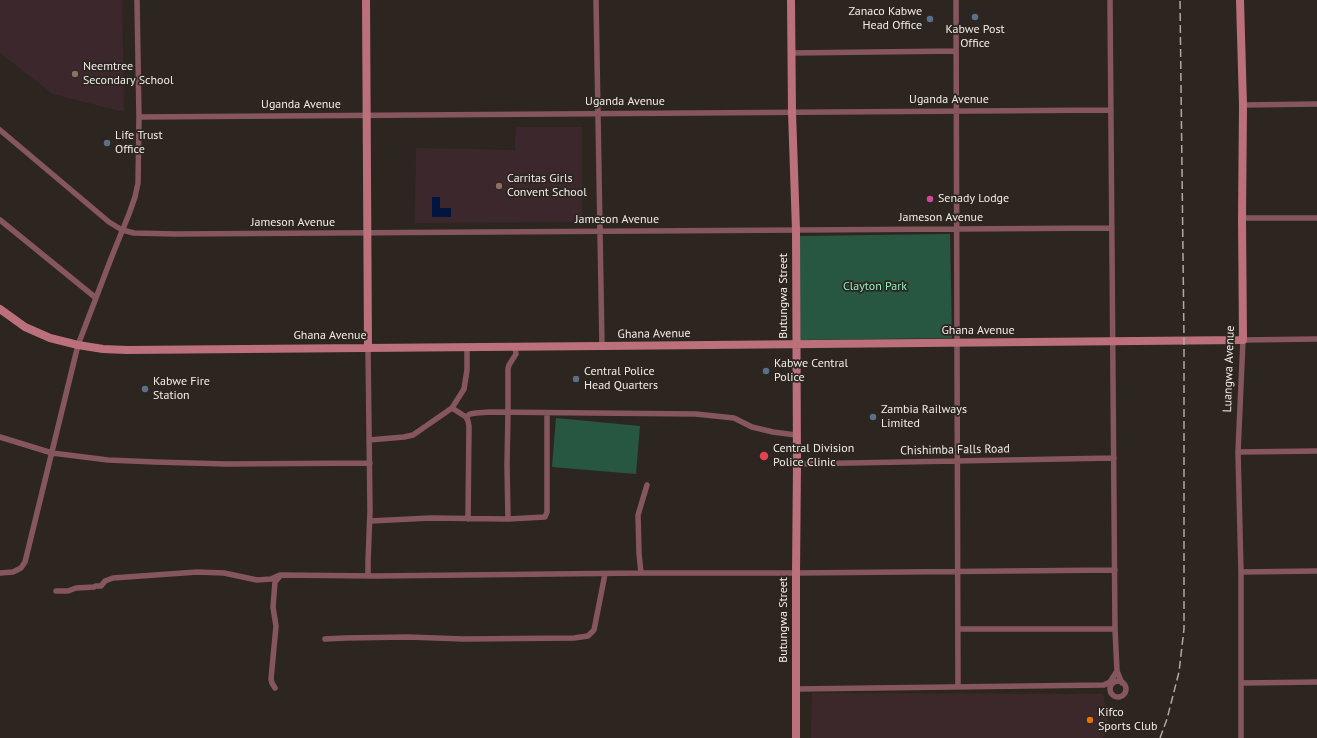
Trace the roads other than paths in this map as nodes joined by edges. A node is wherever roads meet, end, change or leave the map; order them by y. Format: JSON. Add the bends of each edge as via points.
{"nodes":[{"id":1,"x":137,"y":0,"type":"edge"},
{"id":2,"x":366,"y":0,"type":"edge"},
{"id":3,"x":596,"y":0,"type":"edge"},
{"id":4,"x":791,"y":0,"type":"edge"},
{"id":5,"x":956,"y":0,"type":"edge"},
{"id":6,"x":1110,"y":0,"type":"edge"},
{"id":7,"x":1240,"y":0,"type":"edge"},
{"id":8,"x":956,"y":51,"type":"junction"},
{"id":9,"x":792,"y":53,"type":"junction"},
{"id":10,"x":1317,"y":104,"type":"edge"},
{"id":11,"x":1243,"y":105,"type":"junction"},
{"id":12,"x":1111,"y":110,"type":"junction"},
{"id":13,"x":956,"y":111,"type":"junction"},
{"id":14,"x":792,"y":112,"type":"junction"},
{"id":15,"x":598,"y":114,"type":"junction"},
{"id":16,"x":367,"y":115,"type":"junction"},
{"id":17,"x":139,"y":117,"type":"junction"},
{"id":18,"x":0,"y":130,"type":"edge"},
{"id":19,"x":1242,"y":218,"type":"junction"},
{"id":20,"x":1317,"y":218,"type":"edge"},
{"id":21,"x":0,"y":220,"type":"edge"},
{"id":22,"x":1112,"y":228,"type":"junction"},
{"id":23,"x":956,"y":229,"type":"junction"},
{"id":24,"x":122,"y":230,"type":"junction"},
{"id":25,"x":796,"y":230,"type":"junction"},
{"id":26,"x":600,"y":231,"type":"junction"},
{"id":27,"x":367,"y":233,"type":"junction"},
{"id":28,"x":96,"y":298,"type":"junction"},
{"id":29,"x":0,"y":309,"type":"edge"},
{"id":30,"x":1317,"y":339,"type":"edge"},
{"id":31,"x":1243,"y":340,"type":"junction"},
{"id":32,"x":1113,"y":342,"type":"junction"},
{"id":33,"x":957,"y":343,"type":"junction"},
{"id":34,"x":796,"y":344,"type":"junction"},
{"id":35,"x":78,"y":345,"type":"junction"},
{"id":36,"x":515,"y":346,"type":"junction"},
{"id":37,"x":602,"y":346,"type":"junction"},
{"id":38,"x":467,"y":347,"type":"junction"},
{"id":39,"x":368,"y":348,"type":"junction"},
{"id":40,"x":452,"y":408,"type":"junction"},
{"id":41,"x":508,"y":413,"type":"junction"},
{"id":42,"x":547,"y":413,"type":"junction"},
{"id":43,"x":466,"y":417,"type":"junction"},
{"id":44,"x":796,"y":435,"type":"junction"},
{"id":45,"x":0,"y":437,"type":"edge"},
{"id":46,"x":369,"y":440,"type":"junction"},
{"id":47,"x":1317,"y":450,"type":"edge"},
{"id":48,"x":1238,"y":452,"type":"junction"},
{"id":49,"x":52,"y":453,"type":"junction"},
{"id":50,"x":1114,"y":458,"type":"junction"},
{"id":51,"x":957,"y":461,"type":"junction"},
{"id":52,"x":370,"y":463,"type":"junction"},
{"id":53,"x":798,"y":464,"type":"junction"},
{"id":54,"x":647,"y":485,"type":"dead end"},
{"id":55,"x":468,"y":519,"type":"junction"},
{"id":56,"x":508,"y":519,"type":"junction"},
{"id":57,"x":370,"y":521,"type":"junction"},
{"id":58,"x":1115,"y":570,"type":"junction"},
{"id":59,"x":958,"y":571,"type":"junction"},
{"id":60,"x":1317,"y":571,"type":"edge"},
{"id":61,"x":1241,"y":572,"type":"junction"},
{"id":62,"x":0,"y":573,"type":"edge"},
{"id":63,"x":641,"y":573,"type":"junction"},
{"id":64,"x":796,"y":573,"type":"junction"},
{"id":65,"x":605,"y":574,"type":"junction"},
{"id":66,"x":280,"y":575,"type":"junction"},
{"id":67,"x":368,"y":576,"type":"junction"},
{"id":68,"x":56,"y":591,"type":"dead end"},
{"id":69,"x":958,"y":629,"type":"junction"},
{"id":70,"x":1115,"y":629,"type":"junction"},
{"id":71,"x":325,"y":639,"type":"dead end"},
{"id":72,"x":1117,"y":671,"type":"junction"},
{"id":73,"x":1114,"y":677,"type":"junction"},
{"id":74,"x":1317,"y":682,"type":"edge"},
{"id":75,"x":1122,"y":683,"type":"junction"},
{"id":76,"x":1242,"y":683,"type":"junction"},
{"id":77,"x":1104,"y":685,"type":"junction"},
{"id":78,"x":958,"y":686,"type":"junction"},
{"id":79,"x":275,"y":688,"type":"dead end"},
{"id":80,"x":797,"y":688,"type":"junction"},
{"id":81,"x":1110,"y":688,"type":"junction"},
{"id":82,"x":796,"y":738,"type":"edge"},
{"id":83,"x":1241,"y":738,"type":"edge"}],
"edges":[{"from":1,"to":17,"type":"street"},
{"from":2,"to":16,"type":"main road"},
{"from":3,"to":15,"type":"street"},
{"from":4,"to":9,"type":"main road","name":"Butungwa Street"},
{"from":5,"to":8,"type":"street"},
{"from":6,"to":12,"type":"street"},
{"from":7,"to":11,"type":"main road","name":"Luangwa Avenue"},
{"from":8,"to":9,"type":"street"},
{"from":8,"to":13,"type":"street"},
{"from":9,"to":14,"type":"main road","name":"Butungwa Street"},
{"from":10,"to":11,"type":"street"},
{"from":11,"to":19,"type":"main road","name":"Luangwa Avenue"},
{"from":12,"to":13,"type":"street","name":"Uganda Avenue"},
{"from":12,"to":22,"type":"street"},
{"from":13,"to":14,"type":"street","name":"Uganda Avenue"},
{"from":13,"to":23,"type":"street"},
{"from":14,"to":15,"type":"street","name":"Uganda Avenue"},
{"from":14,"to":25,"type":"main road","name":"Butungwa Street"},
{"from":15,"to":16,"type":"street","name":"Uganda Avenue"},
{"from":15,"to":26,"type":"street"},
{"from":16,"to":17,"type":"street","name":"Uganda Avenue"},
{"from":16,"to":27,"type":"main road"},
{"from":17,"to":24,"type":"street","via":[[138,183]]},
{"from":18,"to":24,"type":"street","via":[[109,222]]},
{"from":19,"to":20,"type":"street"},
{"from":19,"to":31,"type":"main road","name":"Luangwa Avenue"},
{"from":21,"to":28,"type":"street"},
{"from":22,"to":23,"type":"street","name":"Jameson Avenue"},
{"from":22,"to":32,"type":"street"},
{"from":23,"to":25,"type":"street","name":"Jameson Avenue"},
{"from":23,"to":33,"type":"street"},
{"from":24,"to":27,"type":"street","name":"Jameson Avenue","via":[[134,233],[175,234]]},
{"from":24,"to":28,"type":"street"},
{"from":25,"to":26,"type":"street","name":"Jameson Avenue"},
{"from":25,"to":34,"type":"main road","name":"Butungwa Street"},
{"from":26,"to":27,"type":"street","name":"Jameson Avenue"},
{"from":26,"to":37,"type":"street"},
{"from":27,"to":39,"type":"main road"},
{"from":28,"to":35,"type":"street"},
{"from":29,"to":35,"type":"main road","name":"Ghana Avenue","via":[[38,334]]},
{"from":30,"to":31,"type":"street","name":"Ghana Avenue"},
{"from":31,"to":32,"type":"main road","name":"Ghana Avenue"},
{"from":31,"to":48,"type":"street","name":"Luangwa Avenue"},
{"from":32,"to":33,"type":"main road","name":"Ghana Avenue"},
{"from":32,"to":50,"type":"street"},
{"from":33,"to":34,"type":"main road","name":"Ghana Avenue"},
{"from":33,"to":51,"type":"street"},
{"from":34,"to":37,"type":"main road","name":"Ghana Avenue"},
{"from":34,"to":44,"type":"main road","name":"Butungwa Street"},
{"from":35,"to":39,"type":"main road","name":"Ghana Avenue","via":[[127,350]]},
{"from":35,"to":49,"type":"street"},
{"from":36,"to":37,"type":"main road","name":"Ghana Avenue"},
{"from":36,"to":38,"type":"main road","name":"Ghana Avenue"},
{"from":36,"to":41,"type":"street","via":[[516,354],[508,369]]},
{"from":38,"to":39,"type":"main road","name":"Ghana Avenue"},
{"from":38,"to":40,"type":"street","via":[[464,389]]},
{"from":39,"to":46,"type":"street"},
{"from":40,"to":43,"type":"street"},
{"from":40,"to":46,"type":"street","via":[[412,435]]},
{"from":41,"to":42,"type":"street"},
{"from":41,"to":43,"type":"street","via":[[476,413]]},
{"from":41,"to":56,"type":"street"},
{"from":42,"to":44,"type":"street","via":[[696,414],[734,418],[752,427]]},
{"from":42,"to":56,"type":"street","via":[[547,515],[542,518]]},
{"from":43,"to":55,"type":"street","via":[[469,426]]},
{"from":44,"to":53,"type":"main road","name":"Butungwa Street"},
{"from":45,"to":49,"type":"street"},
{"from":46,"to":52,"type":"street"},
{"from":47,"to":48,"type":"street"},
{"from":48,"to":61,"type":"street","name":"Luangwa Avenue"},
{"from":49,"to":52,"type":"street","via":[[108,460],[155,462]]},
{"from":49,"to":62,"type":"street","via":[[25,562],[21,568],[13,572]]},
{"from":50,"to":51,"type":"street","name":"Chishimba Falls Road"},
{"from":50,"to":58,"type":"street"},
{"from":51,"to":53,"type":"street","name":"Chishimba Falls Road"},
{"from":51,"to":59,"type":"street"},
{"from":52,"to":57,"type":"street"},
{"from":53,"to":64,"type":"main road","name":"Butungwa Street"},
{"from":54,"to":63,"type":"street","via":[[638,515]]},
{"from":55,"to":56,"type":"street"},
{"from":55,"to":57,"type":"street"},
{"from":57,"to":67,"type":"street"},
{"from":58,"to":59,"type":"street"},
{"from":58,"to":70,"type":"street"},
{"from":59,"to":64,"type":"street"},
{"from":59,"to":69,"type":"street"},
{"from":60,"to":61,"type":"street"},
{"from":61,"to":76,"type":"street","name":"Luangwa Avenue"},
{"from":63,"to":64,"type":"street"},
{"from":63,"to":65,"type":"street"},
{"from":64,"to":80,"type":"main road","name":"Butungwa Street"},
{"from":65,"to":67,"type":"street"},
{"from":65,"to":71,"type":"street","via":[[594,630],[588,636]]},
{"from":66,"to":67,"type":"street"},
{"from":66,"to":68,"type":"street","via":[[257,580],[224,573],[171,573],[113,578],[101,586]]},
{"from":66,"to":79,"type":"street","via":[[275,582],[274,600],[276,626],[271,679]]},
{"from":69,"to":70,"type":"street"},
{"from":69,"to":78,"type":"street"},
{"from":70,"to":72,"type":"street"},
{"from":72,"to":73,"type":"street"},
{"from":72,"to":75,"type":"street"},
{"from":73,"to":77,"type":"street"},
{"from":73,"to":81,"type":"street"},
{"from":74,"to":76,"type":"street"},
{"from":75,"to":81,"type":"street","via":[[1116,681]]},
{"from":75,"to":81,"type":"street","via":[[1125,689],[1122,695],[1115,696]]},
{"from":76,"to":83,"type":"street","name":"Luangwa Avenue"},
{"from":77,"to":78,"type":"street"},
{"from":77,"to":81,"type":"street"},
{"from":78,"to":80,"type":"street"},
{"from":80,"to":82,"type":"main road","name":"Butungwa Street"}]}
